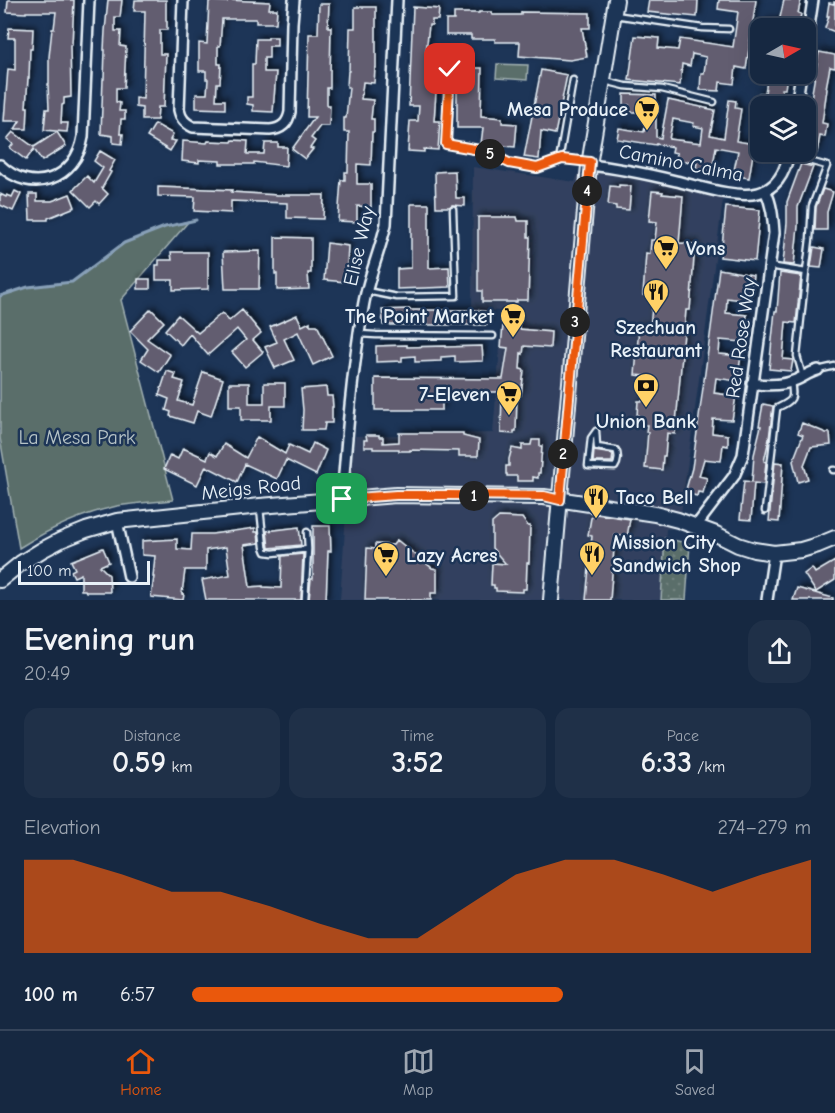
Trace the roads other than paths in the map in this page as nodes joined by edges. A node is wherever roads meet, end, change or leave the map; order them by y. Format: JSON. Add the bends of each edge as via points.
{"nodes":[{"id":1,"x":89,"y":0,"type":"edge"},
{"id":2,"x":183,"y":0,"type":"edge"},
{"id":3,"x":294,"y":0,"type":"edge"},
{"id":4,"x":397,"y":0,"type":"edge"},
{"id":5,"x":616,"y":0,"type":"edge"},
{"id":6,"x":813,"y":0,"type":"edge"},
{"id":7,"x":613,"y":15,"type":"junction"},
{"id":8,"x":810,"y":18,"type":"edge"},
{"id":9,"x":729,"y":29,"type":"dead end"},
{"id":10,"x":450,"y":69,"type":"dead end"},
{"id":11,"x":573,"y":80,"type":"dead end"},
{"id":12,"x":602,"y":80,"type":"junction"},
{"id":13,"x":714,"y":102,"type":"dead end"},
{"id":14,"x":562,"y":159,"type":"junction"},
{"id":15,"x":786,"y":162,"type":"edge"},
{"id":16,"x":814,"y":162,"type":"edge"},
{"id":17,"x":590,"y":164,"type":"junction"},
{"id":18,"x":0,"y":165,"type":"edge"},
{"id":19,"x":765,"y":190,"type":"junction"},
{"id":20,"x":453,"y":209,"type":"dead end"},
{"id":21,"x":769,"y":266,"type":"junction"},
{"id":22,"x":806,"y":272,"type":"junction"},
{"id":23,"x":367,"y":291,"type":"junction"},
{"id":24,"x":359,"y":334,"type":"junction"},
{"id":25,"x":493,"y":336,"type":"dead end"},
{"id":26,"x":835,"y":366,"type":"edge"},
{"id":27,"x":818,"y":370,"type":"joint"},
{"id":28,"x":803,"y":377,"type":"junction"},
{"id":29,"x":791,"y":382,"type":"junction"},
{"id":30,"x":752,"y":384,"type":"junction"},
{"id":31,"x":596,"y":431,"type":"joint"},
{"id":32,"x":342,"y":499,"type":"junction"},
{"id":33,"x":560,"y":500,"type":"junction"},
{"id":34,"x":260,"y":506,"type":"junction"},
{"id":35,"x":765,"y":511,"type":"dead end"},
{"id":36,"x":117,"y":521,"type":"junction"},
{"id":37,"x":696,"y":526,"type":"junction"},
{"id":38,"x":307,"y":532,"type":"dead end"},
{"id":39,"x":835,"y":538,"type":"edge"},
{"id":40,"x":308,"y":549,"type":"junction"},
{"id":41,"x":774,"y":552,"type":"junction"},
{"id":42,"x":129,"y":577,"type":"dead end"},
{"id":43,"x":0,"y":580,"type":"edge"},
{"id":44,"x":305,"y":599,"type":"edge"},
{"id":45,"x":551,"y":600,"type":"edge"},
{"id":46,"x":767,"y":600,"type":"edge"}],
"edges":[{"from":1,"to":18,"type":"street","via":[[83,136],[78,156],[65,171],[47,180],[18,178]]},
{"from":2,"to":3,"type":"street","via":[[179,110],[182,119],[193,127],[270,130],[284,125],[290,112]]},
{"from":4,"to":23,"type":"street","name":"Elise Way","via":[[386,224]]},
{"from":5,"to":7,"type":"main road"},
{"from":6,"to":8,"type":"street"},
{"from":7,"to":9,"type":"lane"},
{"from":7,"to":12,"type":"main road"},
{"from":10,"to":14,"type":"lane","via":[[446,144],[485,151],[509,163],[537,168]]},
{"from":11,"to":14,"type":"lane"},
{"from":12,"to":13,"type":"lane"},
{"from":12,"to":17,"type":"main road"},
{"from":14,"to":17,"type":"lane"},
{"from":15,"to":19,"type":"street","via":[[784,172]]},
{"from":16,"to":22,"type":"lane","via":[[826,166],[812,206]]},
{"from":17,"to":19,"type":"street","name":"Camino Calma","via":[[742,195]]},
{"from":17,"to":33,"type":"main road"},
{"from":19,"to":21,"type":"street","name":"Red Rose Way","via":[[774,233]]},
{"from":20,"to":23,"type":"lane","via":[[456,297],[397,297]]},
{"from":21,"to":22,"type":"lane"},
{"from":21,"to":30,"type":"street","name":"Red Rose Way"},
{"from":22,"to":28,"type":"lane","via":[[796,356]]},
{"from":23,"to":24,"type":"street","name":"Elise Way"},
{"from":24,"to":25,"type":"lane"},
{"from":24,"to":32,"type":"street","name":"Elise Way"},
{"from":26,"to":27,"type":"lane"},
{"from":27,"to":28,"type":"street"},
{"from":28,"to":29,"type":"street"},
{"from":29,"to":30,"type":"street"},
{"from":29,"to":35,"type":"lane","via":[[794,396],[777,408]]},
{"from":30,"to":37,"type":"street","name":"Red Rose Way","via":[[738,468]]},
{"from":31,"to":31,"type":"lane","via":[[591,438],[588,466],[615,468],[616,450],[597,447]]},
{"from":32,"to":33,"type":"main road","name":"Meigs Road","via":[[448,495],[544,496]]},
{"from":32,"to":34,"type":"main road","name":"Meigs Road"},
{"from":33,"to":37,"type":"main road","name":"Meigs Road","via":[[655,514]]},
{"from":33,"to":45,"type":"main road"},
{"from":34,"to":36,"type":"main road","name":"Meigs Road"},
{"from":34,"to":40,"type":"lane","via":[[266,552]]},
{"from":36,"to":42,"type":"street"},
{"from":36,"to":43,"type":"main road","name":"Meigs Road","via":[[61,540]]},
{"from":37,"to":41,"type":"main road","name":"Meigs Road","via":[[738,545]]},
{"from":38,"to":40,"type":"lane"},
{"from":39,"to":41,"type":"main road","name":"Meigs Road","via":[[801,550]]},
{"from":40,"to":44,"type":"lane"},
{"from":41,"to":46,"type":"street"}]}
